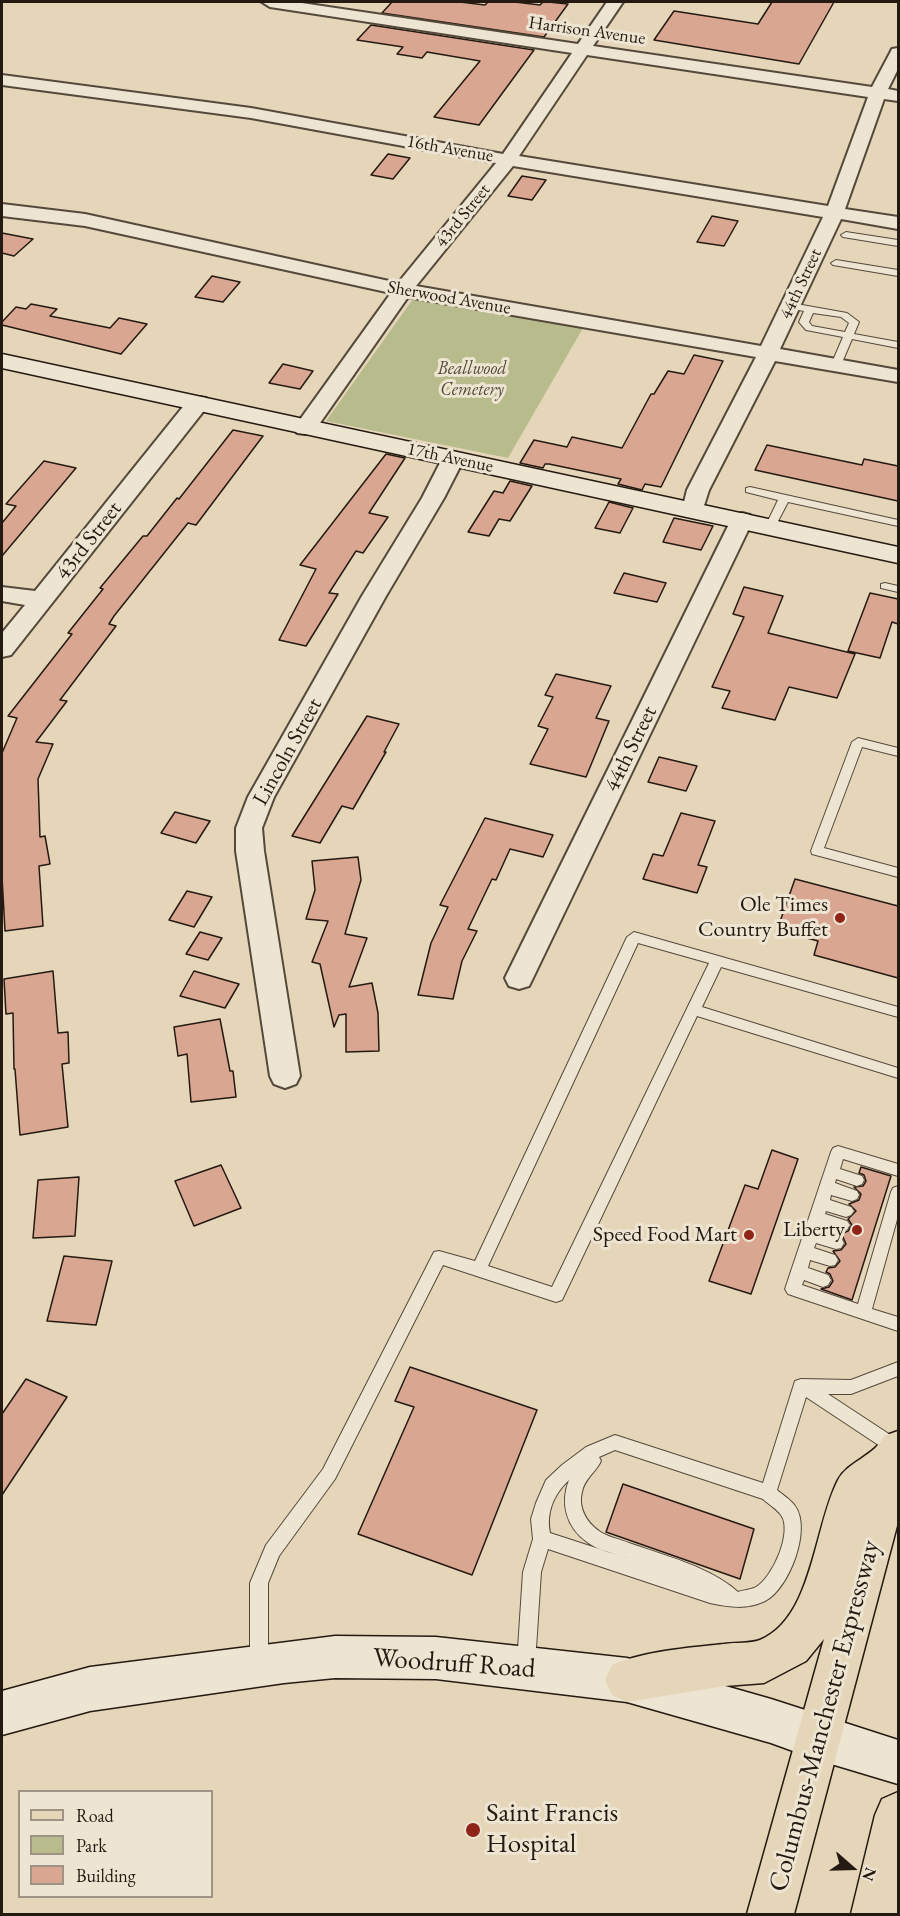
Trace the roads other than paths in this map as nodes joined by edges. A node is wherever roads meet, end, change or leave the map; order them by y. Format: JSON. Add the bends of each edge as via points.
{"nodes":[{"id":1,"x":270,"y":2,"type":"edge"},
{"id":2,"x":615,"y":2,"type":"edge"},
{"id":3,"x":582,"y":50,"type":"junction"},
{"id":4,"x":898,"y":53,"type":"edge"},
{"id":5,"x":2,"y":80,"type":"edge"},
{"id":6,"x":878,"y":92,"type":"junction"},
{"id":7,"x":898,"y":96,"type":"edge"},
{"id":8,"x":508,"y":160,"type":"junction"},
{"id":9,"x":2,"y":210,"type":"edge"},
{"id":10,"x":834,"y":214,"type":"junction"},
{"id":11,"x":898,"y":224,"type":"edge"},
{"id":12,"x":846,"y":235,"type":"dead end"},
{"id":13,"x":898,"y":243,"type":"edge"},
{"id":14,"x":836,"y":263,"type":"dead end"},
{"id":15,"x":898,"y":273,"type":"edge"},
{"id":16,"x":403,"y":290,"type":"junction"},
{"id":17,"x":800,"y":308,"type":"junction"},
{"id":18,"x":848,"y":336,"type":"junction"},
{"id":19,"x":898,"y":345,"type":"edge"},
{"id":20,"x":768,"y":354,"type":"junction"},
{"id":21,"x":2,"y":361,"type":"edge"},
{"id":22,"x":836,"y":365,"type":"junction"},
{"id":23,"x":898,"y":376,"type":"edge"},
{"id":24,"x":198,"y":403,"type":"junction"},
{"id":25,"x":305,"y":428,"type":"junction"},
{"id":26,"x":453,"y":459,"type":"junction"},
{"id":27,"x":750,"y":489,"type":"dead end"},
{"id":28,"x":785,"y":497,"type":"junction"},
{"id":29,"x":693,"y":510,"type":"junction"},
{"id":30,"x":742,"y":520,"type":"junction"},
{"id":31,"x":898,"y":523,"type":"edge"},
{"id":32,"x":770,"y":527,"type":"junction"},
{"id":33,"x":898,"y":555,"type":"edge"},
{"id":34,"x":885,"y":586,"type":"dead end"},
{"id":35,"x":898,"y":589,"type":"edge"},
{"id":36,"x":2,"y":594,"type":"edge"},
{"id":37,"x":43,"y":600,"type":"junction"},
{"id":38,"x":2,"y":649,"type":"edge"},
{"id":39,"x":898,"y":752,"type":"edge"},
{"id":40,"x":898,"y":872,"type":"edge"},
{"id":41,"x":717,"y":961,"type":"junction"},
{"id":42,"x":519,"y":978,"type":"dead end"},
{"id":43,"x":694,"y":1010,"type":"junction"},
{"id":44,"x":898,"y":1012,"type":"edge"},
{"id":45,"x":898,"y":1073,"type":"edge"},
{"id":46,"x":285,"y":1076,"type":"dead end"},
{"id":47,"x":898,"y":1170,"type":"edge"},
{"id":48,"x":829,"y":1180,"type":"junction"},
{"id":49,"x":854,"y":1187,"type":"dead end"},
{"id":50,"x":892,"y":1197,"type":"edge"},
{"id":51,"x":819,"y":1210,"type":"junction"},
{"id":52,"x":844,"y":1218,"type":"dead end"},
{"id":53,"x":811,"y":1235,"type":"junction"},
{"id":54,"x":836,"y":1243,"type":"dead end"},
{"id":55,"x":805,"y":1252,"type":"junction"},
{"id":56,"x":830,"y":1260,"type":"dead end"},
{"id":57,"x":479,"y":1269,"type":"junction"},
{"id":58,"x":799,"y":1272,"type":"junction"},
{"id":59,"x":824,"y":1280,"type":"dead end"},
{"id":60,"x":863,"y":1312,"type":"junction"},
{"id":61,"x":898,"y":1324,"type":"edge"},
{"id":62,"x":898,"y":1369,"type":"edge"},
{"id":63,"x":801,"y":1386,"type":"junction"},
{"id":64,"x":615,"y":1442,"type":"junction"},
{"id":65,"x":898,"y":1451,"type":"edge"},
{"id":66,"x":768,"y":1493,"type":"junction"},
{"id":67,"x":542,"y":1539,"type":"junction"},
{"id":68,"x":738,"y":1600,"type":"junction"},
{"id":69,"x":259,"y":1666,"type":"junction"},
{"id":70,"x":526,"y":1668,"type":"junction"},
{"id":71,"x":627,"y":1680,"type":"junction"},
{"id":72,"x":2,"y":1713,"type":"edge"},
{"id":73,"x":818,"y":1738,"type":"junction"},
{"id":74,"x":898,"y":1762,"type":"edge"},
{"id":75,"x":898,"y":1815,"type":"edge"},
{"id":76,"x":883,"y":1906,"type":"edge"},
{"id":77,"x":770,"y":1914,"type":"edge"}],
"edges":[{"from":1,"to":3,"type":"street","name":"Harrison Avenue"},
{"from":2,"to":3,"type":"street","name":"43rd Street"},
{"from":3,"to":6,"type":"street","name":"Harrison Avenue"},
{"from":3,"to":8,"type":"street","name":"43rd Street"},
{"from":4,"to":6,"type":"street","name":"44th Street"},
{"from":5,"to":8,"type":"street","name":"16th Avenue","via":[[251,113]]},
{"from":6,"to":7,"type":"street","name":"Harrison Avenue"},
{"from":6,"to":10,"type":"street","name":"44th Street"},
{"from":8,"to":10,"type":"street","name":"16th Avenue"},
{"from":8,"to":16,"type":"street","name":"43rd Street"},
{"from":9,"to":16,"type":"street","name":"Sherwood Avenue","via":[[85,220]]},
{"from":10,"to":11,"type":"street","name":"16th Avenue"},
{"from":10,"to":17,"type":"street","name":"44th Street"},
{"from":12,"to":13,"type":"lane"},
{"from":14,"to":15,"type":"lane"},
{"from":16,"to":20,"type":"street","name":"Sherwood Avenue"},
{"from":16,"to":25,"type":"street","name":"43rd Street"},
{"from":17,"to":18,"type":"lane","via":[[805,326]]},
{"from":17,"to":18,"type":"lane","via":[[850,318],[854,322]]},
{"from":17,"to":20,"type":"street","name":"44th Street"},
{"from":18,"to":19,"type":"lane"},
{"from":18,"to":22,"type":"lane"},
{"from":20,"to":22,"type":"street","name":"Sherwood Avenue"},
{"from":20,"to":29,"type":"street","name":"44th Street","via":[[698,490]]},
{"from":21,"to":24,"type":"street","name":"17th Avenue"},
{"from":22,"to":23,"type":"street","name":"Sherwood Avenue"},
{"from":24,"to":25,"type":"street","name":"17th Avenue"},
{"from":24,"to":37,"type":"street","name":"43rd Street"},
{"from":25,"to":26,"type":"street","name":"17th Avenue"},
{"from":26,"to":29,"type":"street","name":"17th Avenue"},
{"from":26,"to":46,"type":"street","name":"Lincoln Street","via":[[261,797],[249,828]]},
{"from":27,"to":28,"type":"lane"},
{"from":28,"to":31,"type":"lane"},
{"from":28,"to":32,"type":"lane"},
{"from":29,"to":30,"type":"street","name":"17th Avenue"},
{"from":30,"to":32,"type":"street","name":"17th Avenue"},
{"from":30,"to":42,"type":"street","name":"44th Street"},
{"from":32,"to":33,"type":"street","name":"17th Avenue"},
{"from":34,"to":35,"type":"lane"},
{"from":36,"to":37,"type":"street"},
{"from":37,"to":38,"type":"street","name":"43rd Street"},
{"from":39,"to":40,"type":"lane","via":[[858,742],[817,851]]},
{"from":41,"to":43,"type":"lane"},
{"from":41,"to":44,"type":"lane"},
{"from":41,"to":57,"type":"lane","via":[[634,937]]},
{"from":43,"to":45,"type":"lane"},
{"from":43,"to":57,"type":"lane","via":[[556,1295]]},
{"from":47,"to":48,"type":"lane","via":[[838,1152]]},
{"from":48,"to":49,"type":"lane"},
{"from":48,"to":51,"type":"lane"},
{"from":50,"to":60,"type":"lane","via":[[862,1292]]},
{"from":51,"to":52,"type":"lane"},
{"from":51,"to":53,"type":"lane"},
{"from":53,"to":54,"type":"lane"},
{"from":53,"to":55,"type":"lane"},
{"from":55,"to":56,"type":"lane"},
{"from":55,"to":58,"type":"lane"},
{"from":57,"to":69,"type":"lane","via":[[439,1257],[329,1474],[272,1551],[259,1582]]},
{"from":58,"to":59,"type":"lane"},
{"from":58,"to":60,"type":"lane","via":[[793,1289]]},
{"from":60,"to":61,"type":"lane"},
{"from":62,"to":63,"type":"lane","via":[[851,1387]]},
{"from":63,"to":65,"type":"lane"},
{"from":63,"to":66,"type":"lane"},
{"from":64,"to":66,"type":"lane"},
{"from":64,"to":67,"type":"lane","via":[[592,1452],[552,1485],[539,1519]]},
{"from":64,"to":68,"type":"lane","via":[[581,1472],[575,1483],[573,1508],[583,1530],[594,1538],[691,1572]]},
{"from":65,"to":71,"type":"main road","via":[[854,1490],[814,1618],[791,1646],[764,1662]]},
{"from":65,"to":73,"type":"main road","name":"Columbus-Manchester Expressway"},
{"from":66,"to":68,"type":"lane","via":[[789,1511],[793,1527],[787,1556],[778,1578],[761,1594]]},
{"from":67,"to":68,"type":"lane","via":[[710,1595]]},
{"from":67,"to":70,"type":"lane","via":[[532,1572]]},
{"from":69,"to":70,"type":"street","name":"Woodruff Road","via":[[335,1657],[425,1658]]},
{"from":69,"to":72,"type":"street","name":"Woodruff Road","via":[[90,1689]]},
{"from":70,"to":71,"type":"street","name":"Woodruff Road"},
{"from":71,"to":73,"type":"street","name":"Woodruff Road"},
{"from":73,"to":74,"type":"street","name":"Woodruff Road"},
{"from":73,"to":77,"type":"main road","name":"Columbus-Manchester Expressway"},
{"from":75,"to":76,"type":"main road"}]}
